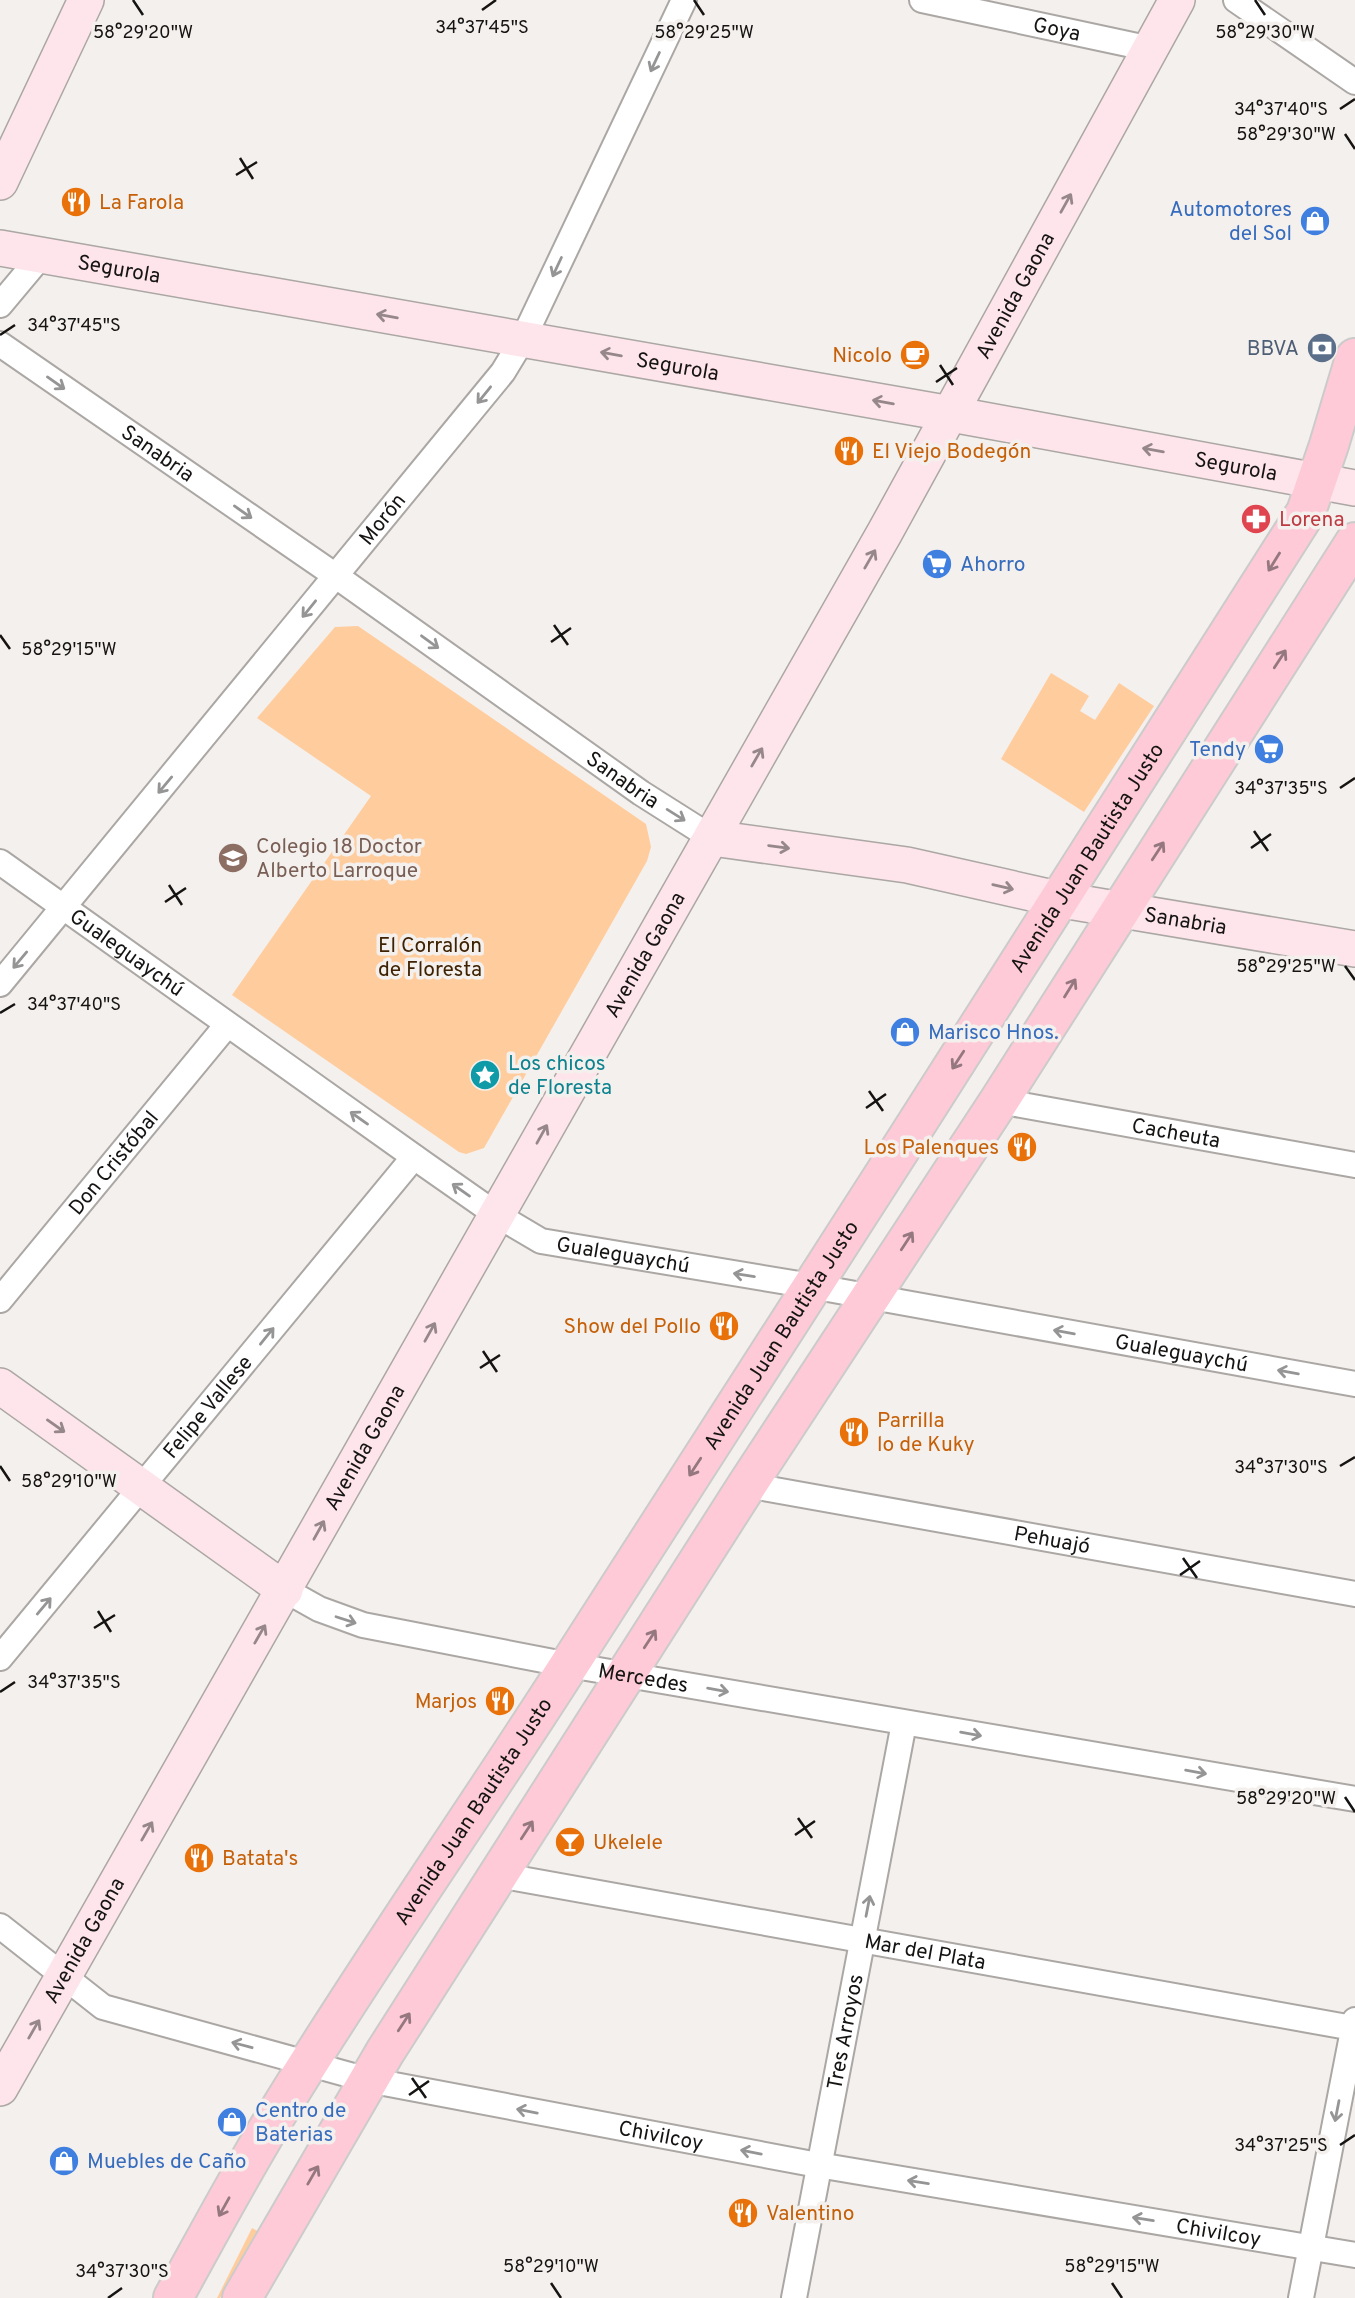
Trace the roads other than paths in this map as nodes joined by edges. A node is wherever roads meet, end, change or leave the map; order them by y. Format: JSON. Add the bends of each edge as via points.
{"nodes":[{"id":1,"x":86,"y":0,"type":"edge"},
{"id":2,"x":684,"y":0,"type":"edge"},
{"id":3,"x":922,"y":0,"type":"edge"},
{"id":4,"x":1177,"y":0,"type":"edge"},
{"id":5,"x":1237,"y":0,"type":"edge"},
{"id":6,"x":1151,"y":49,"type":"junction"},
{"id":7,"x":1355,"y":82,"type":"edge"},
{"id":8,"x":0,"y":183,"type":"edge"},
{"id":9,"x":0,"y":248,"type":"edge"},
{"id":10,"x":41,"y":257,"type":"junction"},
{"id":11,"x":0,"y":305,"type":"edge"},
{"id":12,"x":523,"y":339,"type":"junction"},
{"id":13,"x":0,"y":344,"type":"edge"},
{"id":14,"x":1355,"y":358,"type":"edge"},
{"id":15,"x":951,"y":414,"type":"junction"},
{"id":16,"x":1317,"y":481,"type":"junction"},
{"id":17,"x":1355,"y":488,"type":"edge"},
{"id":18,"x":1355,"y":542,"type":"edge"},
{"id":19,"x":336,"y":576,"type":"junction"},
{"id":20,"x":712,"y":838,"type":"junction"},
{"id":21,"x":0,"y":862,"type":"edge"},
{"id":22,"x":1062,"y":900,"type":"junction"},
{"id":23,"x":65,"y":907,"type":"junction"},
{"id":24,"x":1121,"y":909,"type":"junction"},
{"id":25,"x":1355,"y":949,"type":"edge"},
{"id":26,"x":0,"y":985,"type":"edge"},
{"id":27,"x":227,"y":1025,"type":"junction"},
{"id":28,"x":999,"y":1101,"type":"junction"},
{"id":29,"x":414,"y":1157,"type":"junction"},
{"id":30,"x":1355,"y":1166,"type":"edge"},
{"id":31,"x":497,"y":1214,"type":"junction"},
{"id":32,"x":811,"y":1286,"type":"junction"},
{"id":33,"x":869,"y":1298,"type":"junction"},
{"id":34,"x":0,"y":1300,"type":"edge"},
{"id":35,"x":1355,"y":1384,"type":"edge"},
{"id":36,"x":0,"y":1387,"type":"edge"},
{"id":37,"x":747,"y":1485,"type":"junction"},
{"id":38,"x":142,"y":1488,"type":"junction"},
{"id":39,"x":285,"y":1590,"type":"junction"},
{"id":40,"x":1355,"y":1594,"type":"edge"},
{"id":41,"x":0,"y":1658,"type":"edge"},
{"id":42,"x":569,"y":1665,"type":"junction"},
{"id":43,"x":627,"y":1674,"type":"junction"},
{"id":44,"x":904,"y":1723,"type":"junction"},
{"id":45,"x":1355,"y":1799,"type":"edge"},
{"id":46,"x":498,"y":1875,"type":"junction"},
{"id":47,"x":0,"y":1926,"type":"edge"},
{"id":48,"x":861,"y":1941,"type":"junction"},
{"id":49,"x":64,"y":1975,"type":"junction"},
{"id":50,"x":1354,"y":2024,"type":"edge"},
{"id":51,"x":308,"y":2063,"type":"junction"},
{"id":52,"x":368,"y":2080,"type":"junction"},
{"id":53,"x":0,"y":2088,"type":"edge"},
{"id":54,"x":818,"y":2165,"type":"junction"},
{"id":55,"x":1311,"y":2247,"type":"junction"},
{"id":56,"x":1355,"y":2255,"type":"edge"},
{"id":57,"x":173,"y":2298,"type":"edge"},
{"id":58,"x":242,"y":2298,"type":"edge"},
{"id":59,"x":794,"y":2298,"type":"edge"},
{"id":60,"x":1301,"y":2298,"type":"edge"}],
"edges":[{"from":1,"to":8,"type":"street"},
{"from":2,"to":12,"type":"street","name":"Morón","one_way":true},
{"from":3,"to":6,"type":"street","name":"Goya"},
{"from":4,"to":6,"type":"street","name":"Avenida Gaona"},
{"from":5,"to":7,"type":"street"},
{"from":15,"to":6,"type":"street","name":"Avenida Gaona","one_way":true},
{"from":9,"to":10,"type":"street","name":"Segurola"},
{"from":10,"to":11,"type":"street"},
{"from":12,"to":10,"type":"street","name":"Segurola","one_way":true},
{"from":15,"to":12,"type":"street","name":"Segurola","one_way":true},
{"from":12,"to":19,"type":"street","name":"Morón","one_way":true,"via":[[503,372]]},
{"from":13,"to":19,"type":"street","name":"Sanabria","one_way":true},
{"from":14,"to":16,"type":"main road","name":"Avenida Juan Bautista Justo"},
{"from":16,"to":15,"type":"street","name":"Segurola","one_way":true},
{"from":20,"to":15,"type":"street","name":"Avenida Gaona","one_way":true},
{"from":16,"to":17,"type":"street","name":"Segurola"},
{"from":16,"to":22,"type":"main road","name":"Avenida Juan Bautista Justo","one_way":true,"via":[[1306,512]]},
{"from":24,"to":18,"type":"main road","one_way":true},
{"from":19,"to":20,"type":"street","name":"Sanabria","one_way":true,"via":[[641,793]]},
{"from":19,"to":23,"type":"street","name":"Morón","one_way":true},
{"from":20,"to":22,"type":"street","name":"Sanabria","one_way":true,"via":[[906,865]]},
{"from":31,"to":20,"type":"street","name":"Avenida Gaona","one_way":true},
{"from":21,"to":23,"type":"street","name":"Gualeguaychú"},
{"from":22,"to":24,"type":"street","name":"Sanabria"},
{"from":22,"to":32,"type":"main road","name":"Avenida Juan Bautista Justo","one_way":true},
{"from":23,"to":26,"type":"street","name":"Morón","one_way":true},
{"from":23,"to":27,"type":"street","name":"Gualeguaychú"},
{"from":24,"to":25,"type":"street","name":"Sanabria"},
{"from":28,"to":24,"type":"main road","one_way":true},
{"from":29,"to":27,"type":"street","name":"Gualeguaychú","one_way":true},
{"from":27,"to":34,"type":"street","name":"Don Cristóbal"},
{"from":28,"to":30,"type":"street","name":"Cacheuta"},
{"from":33,"to":28,"type":"main road","one_way":true},
{"from":31,"to":29,"type":"street","name":"Gualeguaychú","one_way":true},
{"from":38,"to":29,"type":"street","name":"Felipe Vallese","one_way":true},
{"from":32,"to":31,"type":"street","name":"Gualeguaychú","one_way":true,"via":[[541,1241]]},
{"from":39,"to":31,"type":"street","name":"Avenida Gaona","one_way":true},
{"from":32,"to":33,"type":"street","name":"Gualeguaychú"},
{"from":32,"to":42,"type":"main road","name":"Avenida Juan Bautista Justo","one_way":true},
{"from":35,"to":33,"type":"street","name":"Gualeguaychú","one_way":true},
{"from":33,"to":37,"type":"main road"},
{"from":36,"to":38,"type":"street","name":"Mercedes","one_way":true},
{"from":37,"to":40,"type":"street","name":"Pehuajó"},
{"from":43,"to":37,"type":"main road","one_way":true},
{"from":38,"to":39,"type":"street","name":"Mercedes"},
{"from":41,"to":38,"type":"street","name":"Felipe Vallese","one_way":true},
{"from":39,"to":42,"type":"street","name":"Mercedes","one_way":true,"via":[[363,1625]]},
{"from":49,"to":39,"type":"street","name":"Avenida Gaona","one_way":true},
{"from":42,"to":43,"type":"street","name":"Mercedes"},
{"from":42,"to":51,"type":"main road","name":"Avenida Juan Bautista Justo"},
{"from":43,"to":44,"type":"street","name":"Mercedes","one_way":true},
{"from":46,"to":43,"type":"main road","one_way":true},
{"from":44,"to":45,"type":"street","name":"Mercedes","one_way":true},
{"from":48,"to":44,"type":"street","name":"Tres Arroyos","one_way":true},
{"from":46,"to":48,"type":"street","name":"Mar del Plata"},
{"from":52,"to":46,"type":"main road","one_way":true},
{"from":47,"to":49,"type":"street","name":"Chivilcoy"},
{"from":48,"to":50,"type":"street","name":"Mar del Plata"},
{"from":48,"to":54,"type":"street","name":"Tres Arroyos"},
{"from":51,"to":49,"type":"street","name":"Chivilcoy","one_way":true,"via":[[103,2007]]},
{"from":53,"to":49,"type":"street","name":"Avenida Gaona","one_way":true},
{"from":50,"to":55,"type":"street","one_way":true},
{"from":51,"to":52,"type":"street","name":"Chivilcoy"},
{"from":51,"to":57,"type":"main road","name":"Avenida Juan Bautista Justo","one_way":true},
{"from":54,"to":52,"type":"street","name":"Chivilcoy","one_way":true},
{"from":58,"to":52,"type":"main road","one_way":true},
{"from":55,"to":54,"type":"street","name":"Chivilcoy","one_way":true},
{"from":54,"to":59,"type":"street","name":"Tres Arroyos"},
{"from":55,"to":56,"type":"street","name":"Chivilcoy"},
{"from":55,"to":60,"type":"street"}]}
